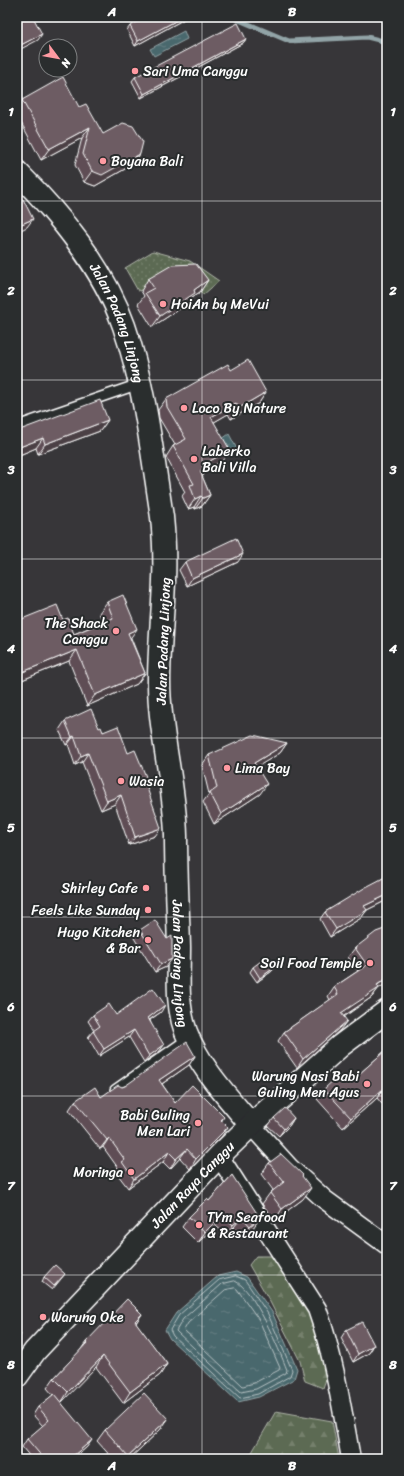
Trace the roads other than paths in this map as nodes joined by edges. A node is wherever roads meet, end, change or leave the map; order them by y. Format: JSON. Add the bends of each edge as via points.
{"nodes":[{"id":1,"x":17,"y":172,"type":"edge"},
{"id":2,"x":139,"y":384,"type":"junction"},
{"id":3,"x":17,"y":426,"type":"edge"},
{"id":4,"x":387,"y":1011,"type":"edge"},
{"id":5,"x":189,"y":1038,"type":"junction"},
{"id":6,"x":115,"y":1090,"type":"edge"},
{"id":7,"x":251,"y":1124,"type":"junction"},
{"id":8,"x":219,"y":1156,"type":"junction"},
{"id":9,"x":387,"y":1245,"type":"edge"},
{"id":10,"x":17,"y":1376,"type":"edge"},
{"id":11,"x":351,"y":1459,"type":"edge"}],
"edges":[{"from":1,"to":2,"type":"street","name":"Jalan Padang Linjong","via":[[76,238],[96,270],[124,326]]},
{"from":2,"to":3,"type":"lane"},
{"from":2,"to":5,"type":"street","name":"Jalan Padang Linjong","via":[[164,536],[159,682],[161,718],[176,830],[178,1001]]},
{"from":4,"to":7,"type":"street","name":"Jalan Raya Canggu","via":[[340,1046]]},
{"from":5,"to":6,"type":"lane"},
{"from":5,"to":7,"type":"street","name":"Jalan Padang Linjong","via":[[211,1077]]},
{"from":7,"to":8,"type":"street","name":"Jalan Raya Canggu"},
{"from":7,"to":9,"type":"street","via":[[290,1168],[324,1199]]},
{"from":8,"to":10,"type":"street","name":"Jalan Raya Canggu","via":[[35,1351]]},
{"from":8,"to":11,"type":"street","via":[[317,1309],[338,1386]]}]}
